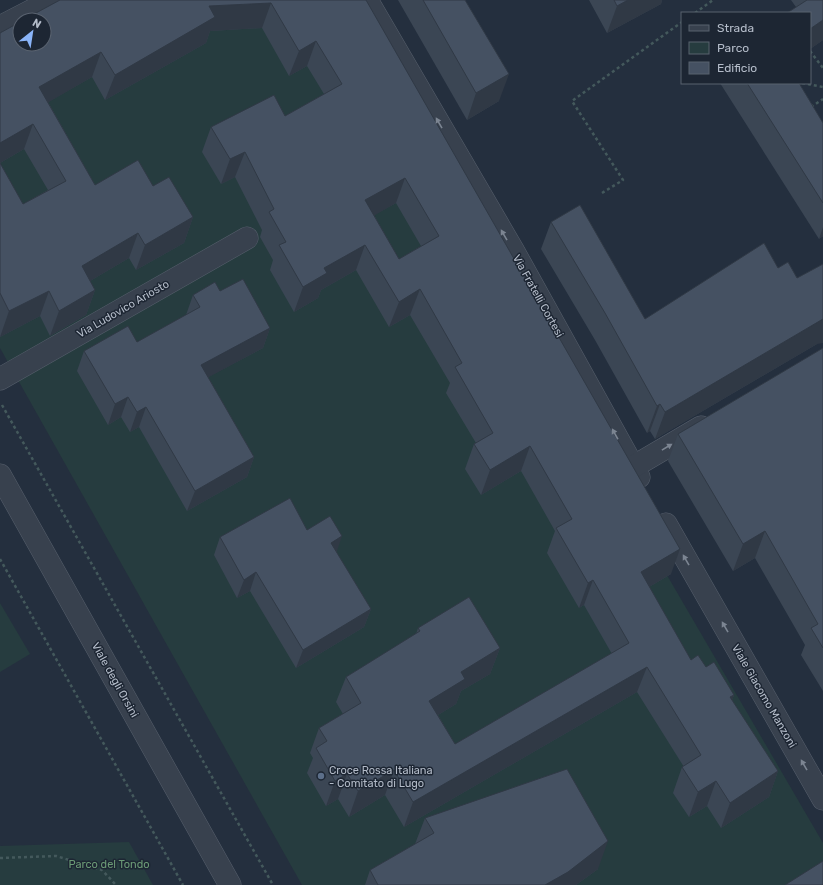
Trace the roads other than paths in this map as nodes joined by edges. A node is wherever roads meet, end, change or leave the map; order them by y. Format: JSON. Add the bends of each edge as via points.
{"nodes":[{"id":1,"x":52,"y":0,"type":"edge"},
{"id":2,"x":367,"y":0,"type":"edge"},
{"id":3,"x":0,"y":27,"type":"edge"},
{"id":4,"x":247,"y":238,"type":"dead end"},
{"id":5,"x":0,"y":379,"type":"edge"},
{"id":6,"x":714,"y":419,"type":"edge"},
{"id":7,"x":633,"y":467,"type":"junction"},
{"id":8,"x":0,"y":476,"type":"edge"},
{"id":9,"x":706,"y":593,"type":"joint"},
{"id":10,"x":823,"y":799,"type":"edge"},
{"id":11,"x":230,"y":885,"type":"edge"}],
"edges":[{"from":1,"to":3,"type":"street"},
{"from":7,"to":2,"type":"street","name":"Via Fratelli Cortesi","one_way":true,"via":[[513,250]]},
{"from":4,"to":5,"type":"street","name":"Via Ludovico Ariosto"},
{"from":7,"to":6,"type":"street","one_way":true},
{"from":9,"to":7,"type":"street","name":"Via Fratelli Cortesi","one_way":true},
{"from":8,"to":11,"type":"street","name":"Viale degli Orsini"},
{"from":10,"to":9,"type":"street","name":"Viale Giacomo Manzoni","one_way":true}]}
